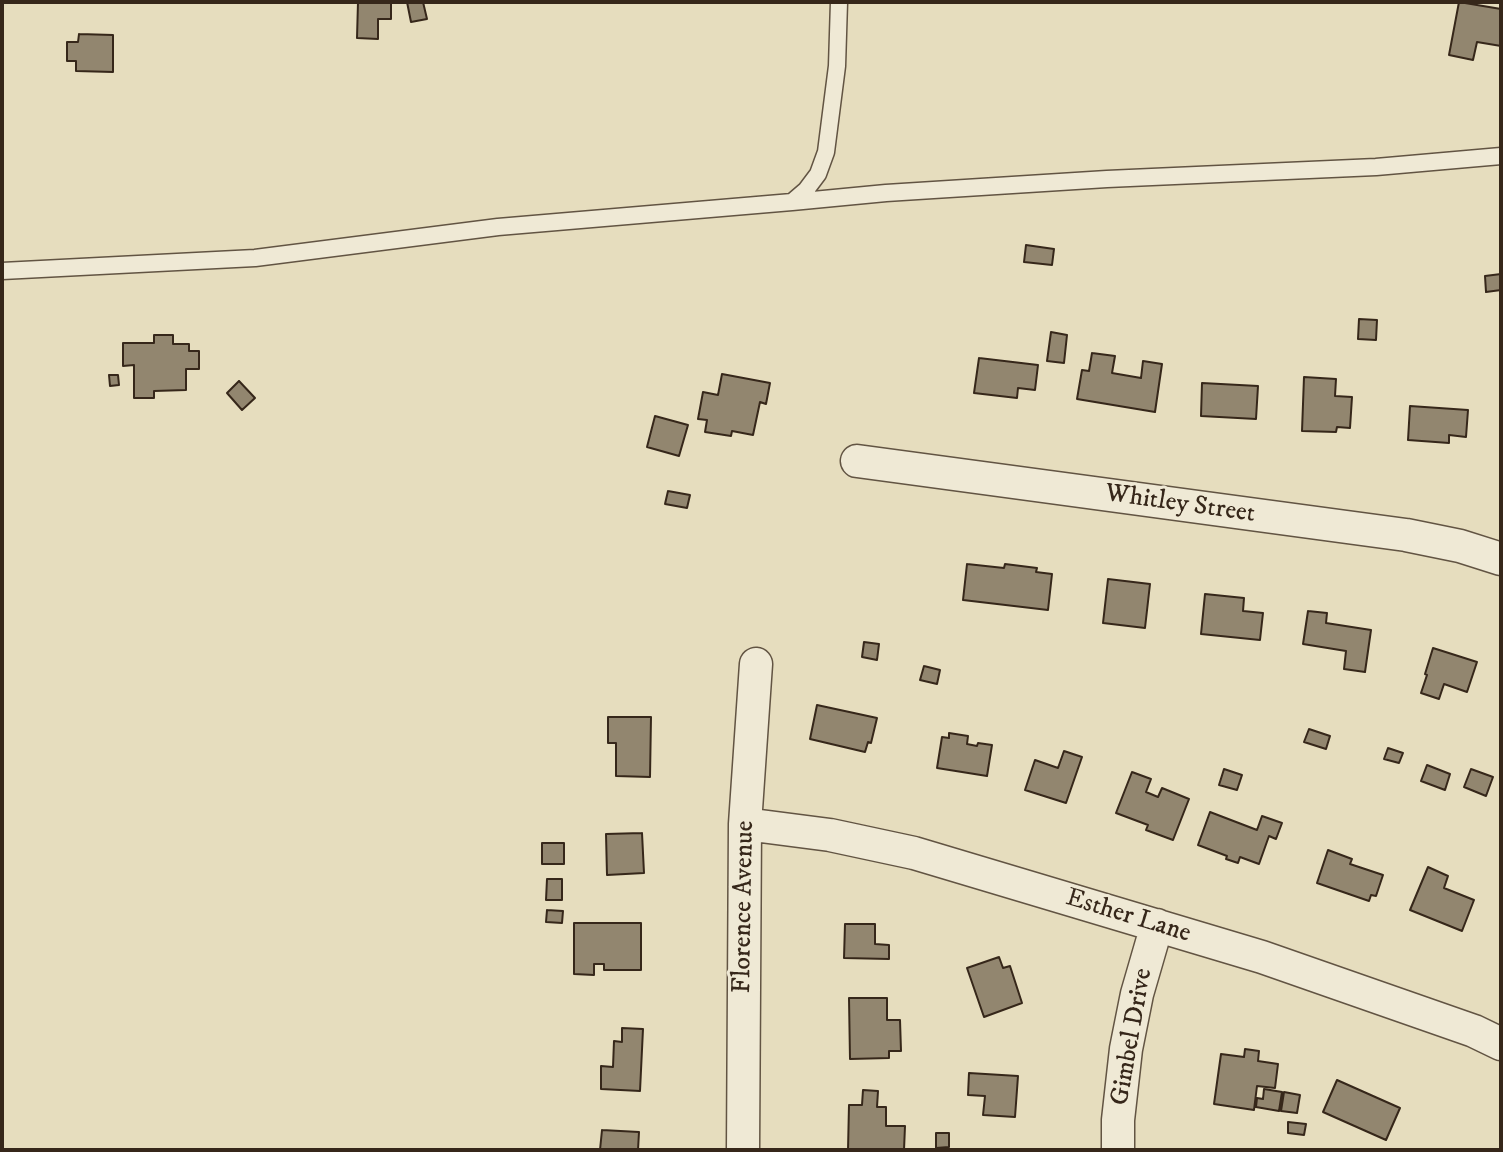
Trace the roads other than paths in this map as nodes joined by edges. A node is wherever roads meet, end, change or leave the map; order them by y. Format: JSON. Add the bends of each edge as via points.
{"nodes":[{"id":1,"x":839,"y":2,"type":"edge"},
{"id":2,"x":1501,"y":156,"type":"edge"},
{"id":3,"x":792,"y":202,"type":"junction"},
{"id":4,"x":2,"y":271,"type":"edge"},
{"id":5,"x":857,"y":461,"type":"dead end"},
{"id":6,"x":1501,"y":559,"type":"edge"},
{"id":7,"x":756,"y":664,"type":"dead end"},
{"id":8,"x":745,"y":824,"type":"junction"},
{"id":9,"x":1157,"y":925,"type":"junction"},
{"id":10,"x":1501,"y":1044,"type":"edge"},
{"id":11,"x":743,"y":1150,"type":"edge"},
{"id":12,"x":1118,"y":1150,"type":"edge"}],
"edges":[{"from":1,"to":3,"type":"lane","via":[[837,66],[826,152],[818,174]]},
{"from":2,"to":3,"type":"lane"},
{"from":3,"to":4,"type":"lane","via":[[498,227],[255,258]]},
{"from":5,"to":6,"type":"street","name":"Whitley Street","via":[[1406,536]]},
{"from":7,"to":8,"type":"street","name":"Florence Avenue"},
{"from":8,"to":9,"type":"street","name":"Esther Lane","via":[[830,835],[914,853]]},
{"from":8,"to":11,"type":"street","name":"Florence Avenue"},
{"from":9,"to":10,"type":"street","name":"Esther Lane","via":[[1262,957]]},
{"from":9,"to":12,"type":"street","name":"Gimbel Drive","via":[[1126,1049]]}]}
